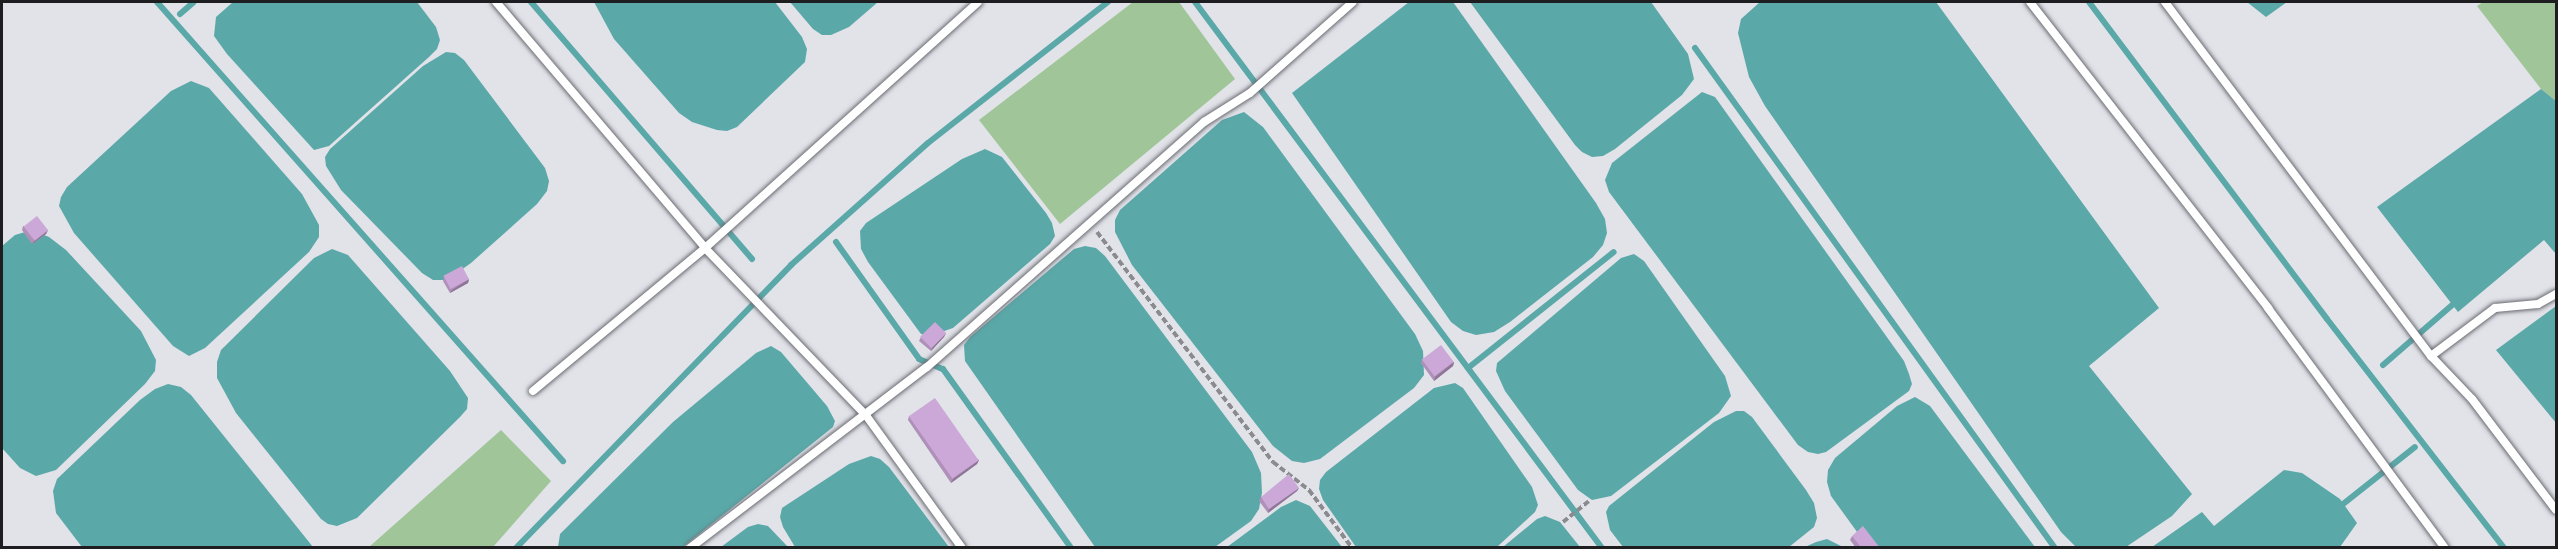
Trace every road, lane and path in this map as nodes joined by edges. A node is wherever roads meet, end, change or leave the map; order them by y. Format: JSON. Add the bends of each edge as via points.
{"nodes":[{"id":1,"x":496,"y":2,"type":"edge"},
{"id":2,"x":978,"y":2,"type":"edge"},
{"id":3,"x":1353,"y":2,"type":"edge"},
{"id":4,"x":2030,"y":2,"type":"edge"},
{"id":5,"x":2165,"y":2,"type":"edge"},
{"id":6,"x":1093,"y":227,"type":"dead end"},
{"id":7,"x":705,"y":248,"type":"junction"},
{"id":8,"x":2556,"y":294,"type":"edge"},
{"id":9,"x":2432,"y":356,"type":"junction"},
{"id":10,"x":533,"y":391,"type":"dead end"},
{"id":11,"x":865,"y":414,"type":"junction"},
{"id":12,"x":1589,"y":501,"type":"dead end"},
{"id":13,"x":2556,"y":510,"type":"edge"},
{"id":14,"x":1563,"y":522,"type":"dead end"},
{"id":15,"x":690,"y":548,"type":"edge"},
{"id":16,"x":962,"y":548,"type":"edge"},
{"id":17,"x":1352,"y":548,"type":"edge"},
{"id":18,"x":2445,"y":548,"type":"edge"}],
"edges":[{"from":1,"to":7,"type":"lane"},
{"from":2,"to":7,"type":"lane"},
{"from":3,"to":11,"type":"lane","via":[[1250,93],[1204,122],[927,367]]},
{"from":4,"to":18,"type":"lane","via":[[2268,308]]},
{"from":5,"to":9,"type":"lane"},
{"from":6,"to":17,"type":"path","via":[[1273,462],[1309,490]]},
{"from":7,"to":10,"type":"lane"},
{"from":7,"to":11,"type":"lane"},
{"from":8,"to":9,"type":"lane","via":[[2538,304],[2494,308]]},
{"from":9,"to":13,"type":"lane","via":[[2472,399]]},
{"from":11,"to":15,"type":"lane"},
{"from":11,"to":16,"type":"lane"},
{"from":12,"to":14,"type":"path"}]}
